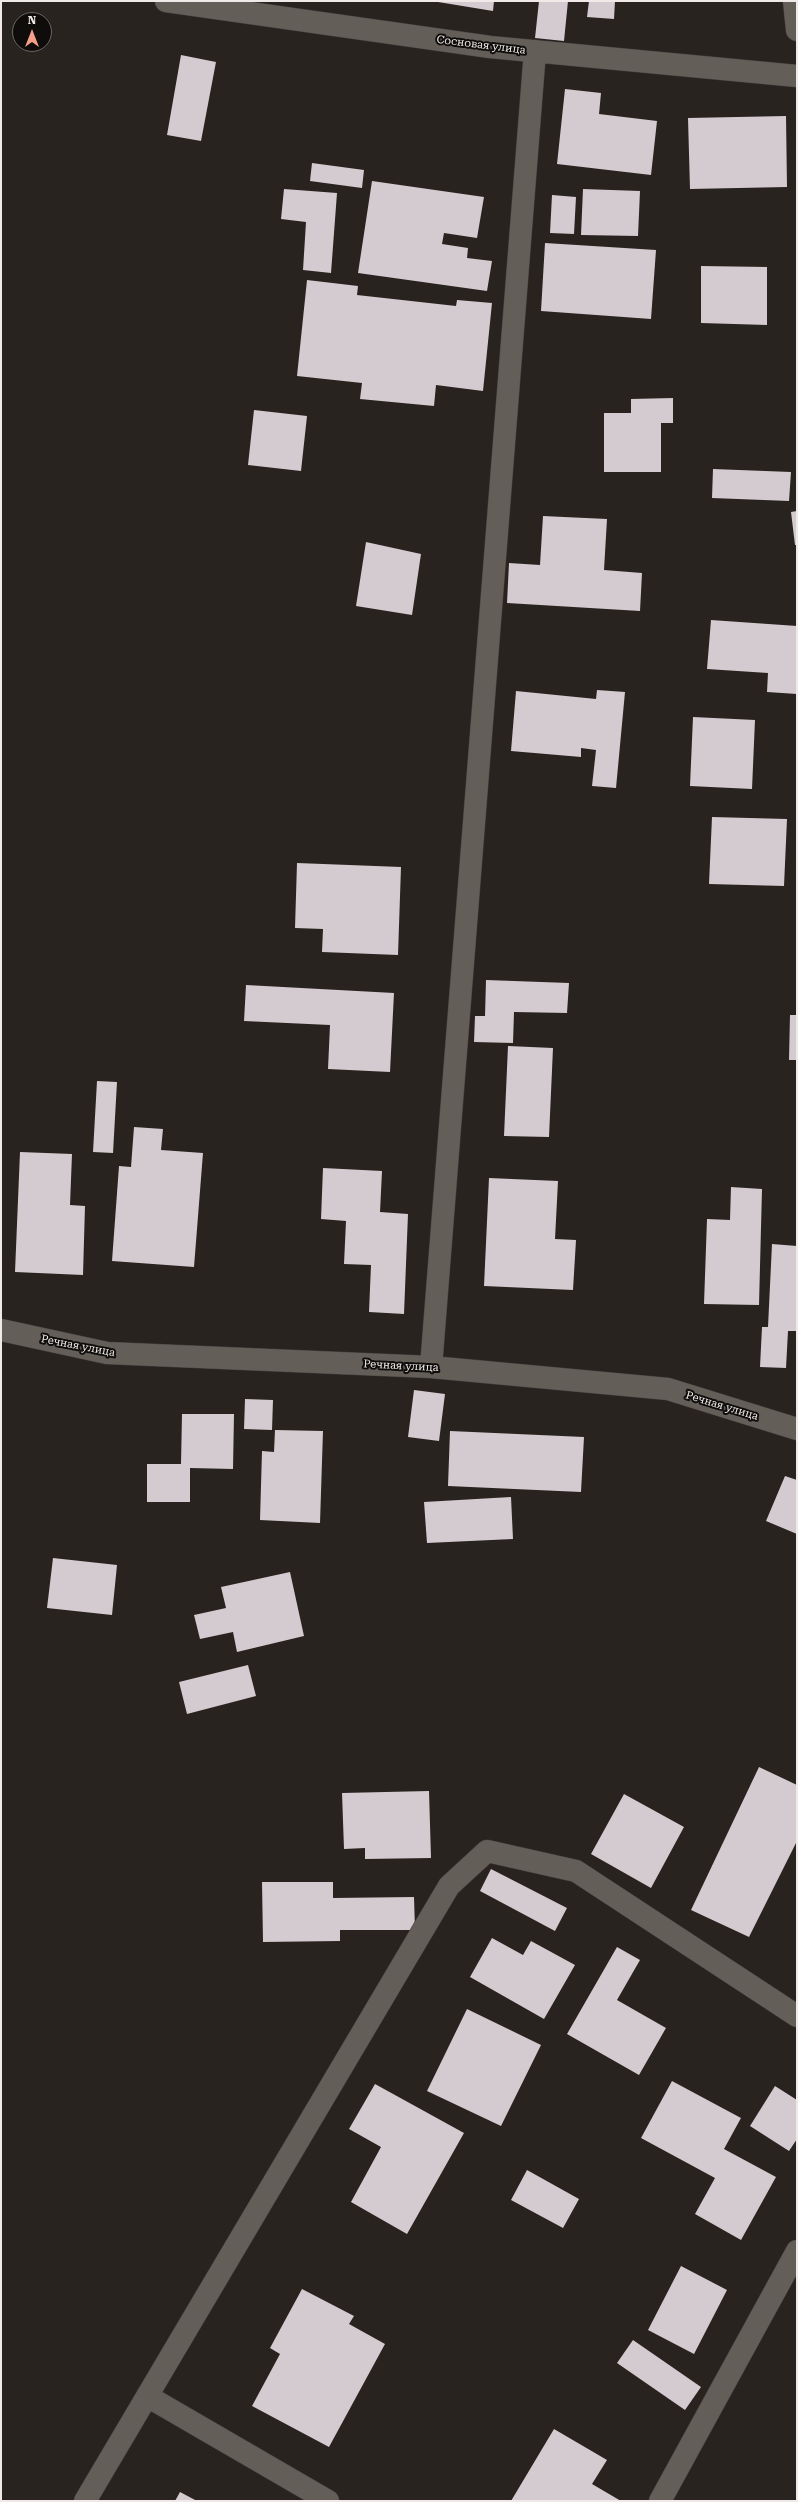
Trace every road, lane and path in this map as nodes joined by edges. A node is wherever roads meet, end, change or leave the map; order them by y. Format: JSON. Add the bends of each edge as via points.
{"nodes":[{"id":1,"x":166,"y":1,"type":"edge"},
{"id":2,"x":794,"y":1,"type":"edge"},
{"id":3,"x":797,"y":30,"type":"edge"},
{"id":4,"x":535,"y":51,"type":"junction"},
{"id":5,"x":797,"y":76,"type":"edge"},
{"id":6,"x":1,"y":1330,"type":"edge"},
{"id":7,"x":431,"y":1367,"type":"junction"},
{"id":8,"x":797,"y":1429,"type":"edge"},
{"id":9,"x":797,"y":2016,"type":"edge"},
{"id":10,"x":797,"y":2251,"type":"edge"},
{"id":11,"x":148,"y":2396,"type":"junction"},
{"id":12,"x":85,"y":2501,"type":"edge"},
{"id":13,"x":328,"y":2501,"type":"edge"},
{"id":14,"x":660,"y":2501,"type":"edge"}],
"edges":[{"from":1,"to":4,"type":"street","name":"Сосновая улица","via":[[490,47]]},
{"from":2,"to":3,"type":"street"},
{"from":4,"to":5,"type":"street","name":"Сосновая улица"},
{"from":4,"to":7,"type":"street"},
{"from":6,"to":7,"type":"street","name":"Речная улица","via":[[108,1354]]},
{"from":7,"to":8,"type":"street","name":"Речная улица","via":[[668,1389]]},
{"from":9,"to":11,"type":"street","via":[[576,1872],[488,1851],[449,1886]]},
{"from":10,"to":14,"type":"street"},
{"from":11,"to":12,"type":"street"},
{"from":11,"to":13,"type":"street"}]}
